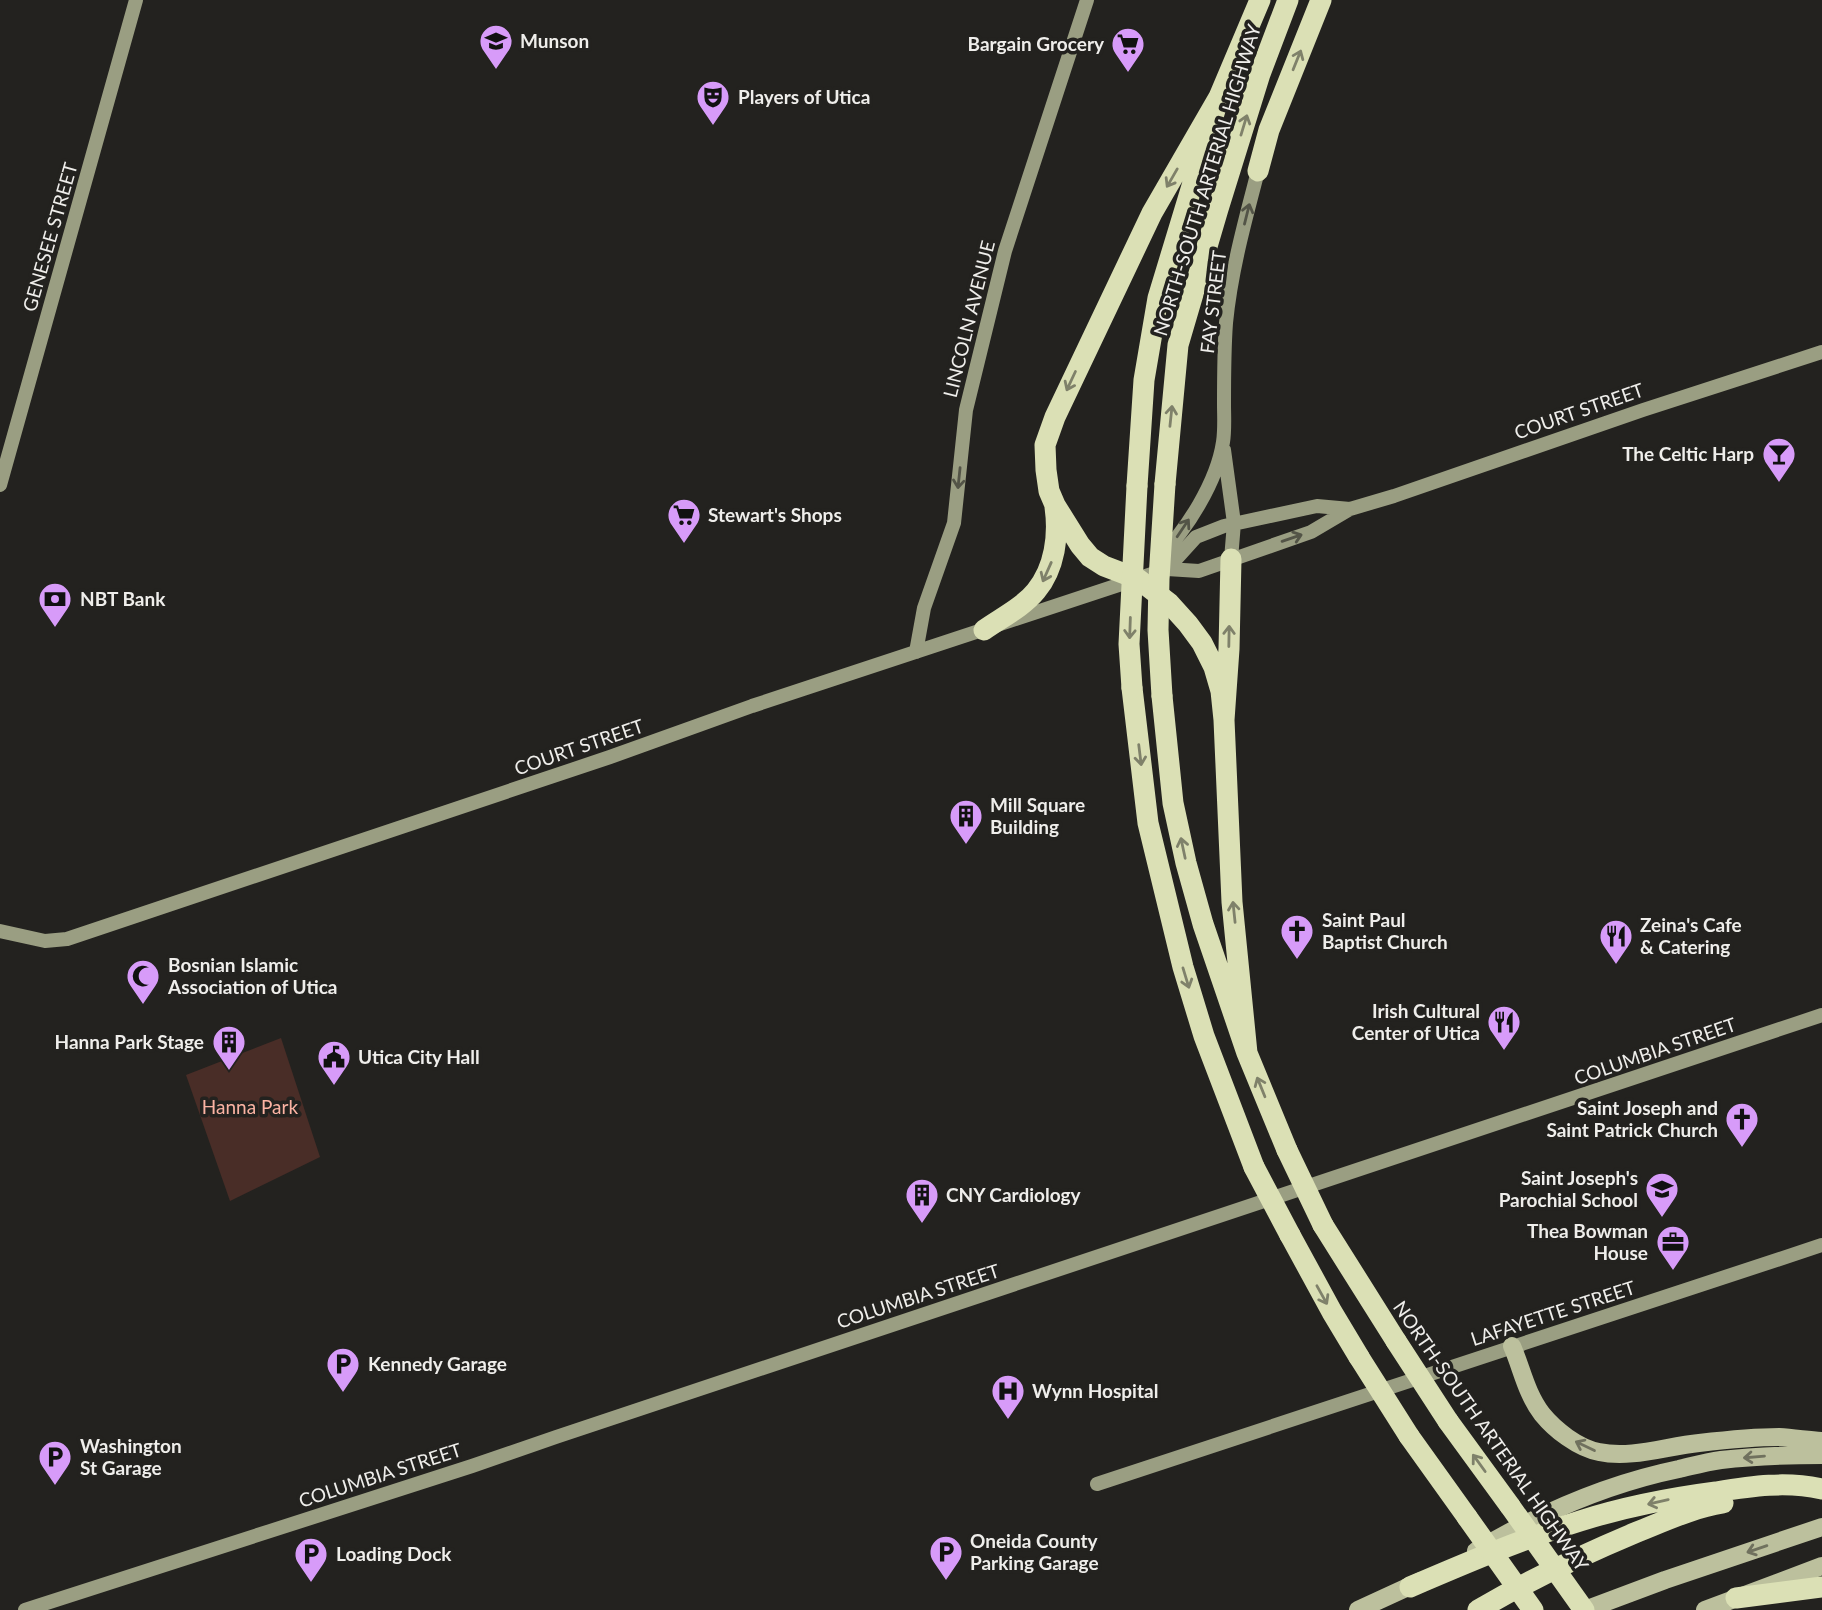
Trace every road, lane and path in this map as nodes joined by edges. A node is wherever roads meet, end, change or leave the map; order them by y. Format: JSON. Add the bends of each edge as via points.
{"nodes":[{"id":1,"x":136,"y":0,"type":"edge"},
{"id":2,"x":1087,"y":0,"type":"edge"},
{"id":3,"x":1260,"y":0,"type":"edge"},
{"id":4,"x":1288,"y":0,"type":"edge"},
{"id":5,"x":1321,"y":0,"type":"edge"},
{"id":6,"x":1219,"y":97,"type":"junction"},
{"id":7,"x":1258,"y":171,"type":"joint"},
{"id":8,"x":1822,"y":352,"type":"edge"},
{"id":9,"x":1223,"y":441,"type":"junction"},
{"id":10,"x":0,"y":485,"type":"edge"},
{"id":11,"x":1055,"y":505,"type":"junction"},
{"id":12,"x":1350,"y":509,"type":"junction"},
{"id":13,"x":1234,"y":523,"type":"junction"},
{"id":14,"x":1231,"y":559,"type":"junction"},
{"id":15,"x":1167,"y":569,"type":"junction"},
{"id":16,"x":1138,"y":579,"type":"junction"},
{"id":17,"x":984,"y":630,"type":"junction"},
{"id":18,"x":916,"y":653,"type":"junction"},
{"id":19,"x":1224,"y":720,"type":"junction"},
{"id":20,"x":0,"y":931,"type":"edge"},
{"id":21,"x":1822,"y":1015,"type":"edge"},
{"id":22,"x":1247,"y":1053,"type":"junction"},
{"id":23,"x":1822,"y":1245,"type":"edge"},
{"id":24,"x":1512,"y":1346,"type":"junction"},
{"id":25,"x":1822,"y":1441,"type":"edge"},
{"id":26,"x":1822,"y":1455,"type":"edge"},
{"id":27,"x":1097,"y":1484,"type":"dead end"},
{"id":28,"x":1822,"y":1491,"type":"edge"},
{"id":29,"x":1822,"y":1527,"type":"edge"},
{"id":30,"x":1822,"y":1566,"type":"edge"},
{"id":31,"x":1410,"y":1587,"type":"junction"},
{"id":32,"x":1822,"y":1587,"type":"edge"},
{"id":33,"x":1736,"y":1598,"type":"junction"},
{"id":34,"x":25,"y":1610,"type":"edge"},
{"id":35,"x":1358,"y":1610,"type":"edge"},
{"id":36,"x":1478,"y":1610,"type":"edge"},
{"id":37,"x":1534,"y":1610,"type":"edge"},
{"id":38,"x":1584,"y":1610,"type":"edge"},
{"id":39,"x":1705,"y":1610,"type":"edge"}],
"edges":[{"from":1,"to":10,"type":"street","name":"GENESEE STREET"},
{"from":2,"to":18,"type":"street","name":"LINCOLN AVENUE","one_way":true,"via":[[1005,251],[966,410],[954,523],[924,608]]},
{"from":3,"to":6,"type":"highway","name":"NORTH-SOUTH ARTERIAL HIGHWAY"},
{"from":22,"to":4,"type":"highway","name":"NORTH-SOUTH ARTERIAL HIGHWAY","one_way":true,"bridge":true,"via":[[1203,924],[1173,803],[1161,696],[1159,579],[1178,345],[1260,74]]},
{"from":7,"to":5,"type":"highway","one_way":true,"via":[[1269,130]]},
{"from":6,"to":11,"type":"highway","one_way":true,"via":[[1152,213],[1055,417],[1045,445],[1049,491]]},
{"from":6,"to":37,"type":"highway","name":"NORTH-SOUTH ARTERIAL HIGHWAY","one_way":true,"bridge":true,"via":[[1158,298],[1144,380],[1129,644],[1148,823],[1204,1036],[1254,1167],[1359,1357],[1409,1436]]},
{"from":9,"to":7,"type":"street","name":"FAY STREET","one_way":true,"via":[[1226,323],[1233,271]]},
{"from":8,"to":12,"type":"street","name":"COURT STREET"},
{"from":9,"to":13,"type":"street","name":"FAY STREET"},
{"from":16,"to":9,"type":"street","name":"FAY STREET","one_way":true,"via":[[1169,548],[1202,498]]},
{"from":11,"to":16,"type":"highway","via":[[1090,557]]},
{"from":11,"to":17,"type":"highway","one_way":true,"via":[[1058,527],[1044,580],[1022,604]]},
{"from":12,"to":13,"type":"street","name":"COURT STREET","via":[[1317,506]]},
{"from":14,"to":12,"type":"street","name":"COURT STREET","one_way":true,"via":[[1311,532]]},
{"from":13,"to":14,"type":"street","name":"FAY STREET"},
{"from":13,"to":15,"type":"street","name":"COURT STREET","via":[[1196,537]]},
{"from":14,"to":15,"type":"street","name":"COURT STREET","via":[[1199,571]]},
{"from":19,"to":14,"type":"highway","one_way":true},
{"from":15,"to":16,"type":"street","name":"COURT STREET"},
{"from":16,"to":17,"type":"street","name":"COURT STREET"},
{"from":16,"to":19,"type":"highway","via":[[1169,603],[1202,643],[1221,691]]},
{"from":17,"to":18,"type":"street","name":"COURT STREET"},
{"from":18,"to":20,"type":"street","name":"COURT STREET","via":[[67,939],[45,941]]},
{"from":22,"to":19,"type":"highway","one_way":true,"via":[[1233,902]]},
{"from":21,"to":34,"type":"street","name":"COLUMBIA STREET","via":[[472,1466]]},
{"from":38,"to":22,"type":"highway","name":"NORTH-SOUTH ARTERIAL HIGHWAY","one_way":true,"bridge":true,"via":[[1448,1420],[1323,1225]]},
{"from":23,"to":24,"type":"street","name":"LAFAYETTE STREET"},
{"from":25,"to":24,"type":"main road","one_way":true,"via":[[1778,1437],[1617,1455],[1597,1452],[1582,1447],[1542,1414],[1527,1389]]},
{"from":24,"to":27,"type":"street","name":"LAFAYETTE STREET"},
{"from":26,"to":31,"type":"main road","one_way":true,"via":[[1718,1460],[1647,1475],[1587,1495],[1510,1531]]},
{"from":28,"to":31,"type":"highway","one_way":true,"via":[[1785,1484],[1755,1486],[1620,1510],[1513,1544]]},
{"from":28,"to":36,"type":"highway","via":[[1771,1495],[1679,1514],[1586,1553]]},
{"from":29,"to":38,"type":"main road","one_way":true},
{"from":30,"to":33,"type":"main road"},
{"from":31,"to":35,"type":"main road"},
{"from":32,"to":33,"type":"highway"},
{"from":33,"to":39,"type":"main road"}]}
